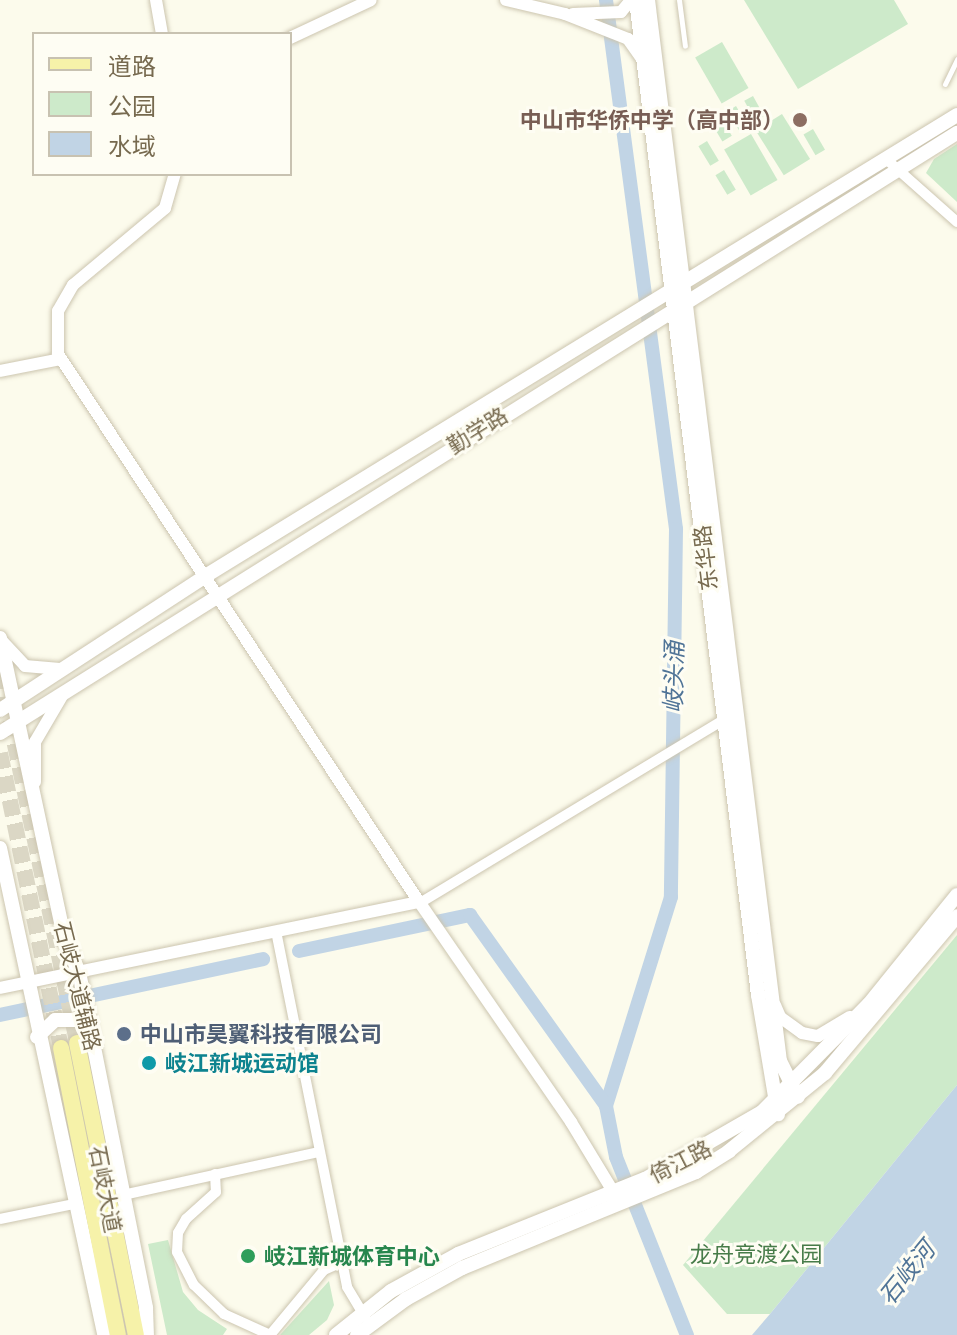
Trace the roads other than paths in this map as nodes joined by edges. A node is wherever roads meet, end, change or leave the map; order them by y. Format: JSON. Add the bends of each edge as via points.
{"nodes":[{"id":1,"x":156,"y":0,"type":"edge"},
{"id":2,"x":371,"y":0,"type":"edge"},
{"id":3,"x":506,"y":0,"type":"edge"},
{"id":4,"x":634,"y":0,"type":"edge"},
{"id":5,"x":648,"y":0,"type":"edge"},
{"id":6,"x":679,"y":0,"type":"edge"},
{"id":7,"x":565,"y":14,"type":"junction"},
{"id":8,"x":162,"y":32,"type":"edge"},
{"id":9,"x":292,"y":37,"type":"edge"},
{"id":10,"x":685,"y":46,"type":"dead end"},
{"id":11,"x":957,"y":59,"type":"edge"},
{"id":12,"x":643,"y":63,"type":"junction"},
{"id":13,"x":945,"y":84,"type":"dead end"},
{"id":14,"x":957,"y":115,"type":"edge"},
{"id":15,"x":957,"y":133,"type":"edge"},
{"id":16,"x":886,"y":159,"type":"junction"},
{"id":17,"x":899,"y":169,"type":"junction"},
{"id":18,"x":174,"y":176,"type":"edge"},
{"id":19,"x":957,"y":222,"type":"edge"},
{"id":20,"x":679,"y":297,"type":"junction"},
{"id":21,"x":61,"y":359,"type":"junction"},
{"id":22,"x":0,"y":371,"type":"edge"},
{"id":23,"x":207,"y":575,"type":"junction"},
{"id":24,"x":218,"y":592,"type":"junction"},
{"id":25,"x":0,"y":638,"type":"edge"},
{"id":26,"x":63,"y":669,"type":"junction"},
{"id":27,"x":65,"y":691,"type":"junction"},
{"id":28,"x":13,"y":701,"type":"junction"},
{"id":29,"x":0,"y":710,"type":"edge"},
{"id":30,"x":725,"y":719,"type":"junction"},
{"id":31,"x":18,"y":722,"type":"junction"},
{"id":32,"x":0,"y":733,"type":"edge"},
{"id":33,"x":35,"y":801,"type":"junction"},
{"id":34,"x":0,"y":848,"type":"edge"},
{"id":35,"x":957,"y":895,"type":"edge"},
{"id":36,"x":420,"y":902,"type":"junction"},
{"id":37,"x":957,"y":916,"type":"edge"},
{"id":38,"x":276,"y":931,"type":"junction"},
{"id":39,"x":79,"y":972,"type":"junction"},
{"id":40,"x":25,"y":983,"type":"junction"},
{"id":41,"x":0,"y":988,"type":"edge"},
{"id":42,"x":771,"y":995,"type":"junction"},
{"id":43,"x":869,"y":1004,"type":"junction"},
{"id":44,"x":90,"y":1026,"type":"junction"},
{"id":45,"x":37,"y":1037,"type":"junction"},
{"id":46,"x":794,"y":1092,"type":"junction"},
{"id":47,"x":775,"y":1109,"type":"junction"},
{"id":48,"x":319,"y":1152,"type":"junction"},
{"id":49,"x":215,"y":1174,"type":"junction"},
{"id":50,"x":123,"y":1195,"type":"junction"},
{"id":51,"x":617,"y":1198,"type":"junction"},
{"id":52,"x":74,"y":1204,"type":"junction"},
{"id":53,"x":0,"y":1219,"type":"edge"},
{"id":54,"x":342,"y":1262,"type":"junction"},
{"id":55,"x":362,"y":1311,"type":"junction"},
{"id":56,"x":370,"y":1325,"type":"junction"},
{"id":57,"x":104,"y":1335,"type":"edge"},
{"id":58,"x":118,"y":1335,"type":"edge"},
{"id":59,"x":136,"y":1335,"type":"edge"},
{"id":60,"x":147,"y":1335,"type":"edge"},
{"id":61,"x":336,"y":1335,"type":"edge"},
{"id":62,"x":357,"y":1335,"type":"edge"}],
"edges":[{"from":1,"to":8,"type":"street"},
{"from":2,"to":9,"type":"street"},
{"from":3,"to":7,"type":"street"},
{"from":4,"to":7,"type":"street","via":[[621,12]]},
{"from":4,"to":12,"type":"main road","name":"东华路"},
{"from":5,"to":20,"type":"main road","name":"东华路"},
{"from":6,"to":10,"type":"lane"},
{"from":7,"to":12,"type":"street","via":[[628,39]]},
{"from":11,"to":13,"type":"lane"},
{"from":12,"to":20,"type":"main road","name":"东华路"},
{"from":14,"to":16,"type":"main road","name":"勤学路"},
{"from":15,"to":17,"type":"main road","name":"勤学路"},
{"from":16,"to":17,"type":"street"},
{"from":16,"to":20,"type":"main road","name":"勤学路"},
{"from":17,"to":19,"type":"street"},
{"from":17,"to":20,"type":"main road","name":"勤学路"},
{"from":18,"to":21,"type":"street","via":[[165,208],[73,285],[58,311],[55,342]]},
{"from":20,"to":23,"type":"main road","name":"勤学路","via":[[623,320]]},
{"from":20,"to":24,"type":"main road","name":"勤学路","via":[[624,337]]},
{"from":20,"to":30,"type":"main road","name":"东华路"},
{"from":20,"to":42,"type":"main road","name":"东华路"},
{"from":21,"to":22,"type":"street"},
{"from":21,"to":23,"type":"street"},
{"from":23,"to":24,"type":"street"},
{"from":23,"to":26,"type":"main road","name":"勤学路"},
{"from":24,"to":27,"type":"main road","name":"勤学路"},
{"from":24,"to":36,"type":"street"},
{"from":25,"to":26,"type":"street","via":[[25,666]]},
{"from":25,"to":28,"type":"main road","name":"石岐大道辅路"},
{"from":26,"to":28,"type":"main road","name":"勤学路"},
{"from":27,"to":31,"type":"main road","name":"勤学路"},
{"from":27,"to":33,"type":"street","via":[[35,742]]},
{"from":28,"to":29,"type":"main road","name":"勤学路"},
{"from":28,"to":31,"type":"main road","name":"石岐大道辅路"},
{"from":30,"to":36,"type":"street"},
{"from":30,"to":47,"type":"main road","name":"东华路"},
{"from":31,"to":32,"type":"main road","name":"勤学路"},
{"from":31,"to":33,"type":"main road","name":"石岐大道辅路"},
{"from":33,"to":39,"type":"main road","name":"石岐大道辅路","via":[[65,941]]},
{"from":34,"to":40,"type":"main road"},
{"from":35,"to":43,"type":"main road","name":"倚江路"},
{"from":36,"to":38,"type":"street"},
{"from":36,"to":51,"type":"street"},
{"from":37,"to":46,"type":"main road","name":"倚江路","via":[[879,1013]]},
{"from":38,"to":39,"type":"street"},
{"from":38,"to":48,"type":"street"},
{"from":39,"to":40,"type":"street"},
{"from":39,"to":44,"type":"main road","name":"石岐大道辅路"},
{"from":40,"to":41,"type":"street"},
{"from":40,"to":45,"type":"main road"},
{"from":42,"to":43,"type":"street","via":[[780,1017],[802,1033],[818,1036]]},
{"from":42,"to":46,"type":"main road","name":"东华路","via":[[780,1061]]},
{"from":43,"to":46,"type":"main road","name":"倚江路"},
{"from":44,"to":45,"type":"main road","via":[[55,1020]]},
{"from":44,"to":50,"type":"main road","name":"石岐大道辅路"},
{"from":45,"to":52,"type":"main road"},
{"from":46,"to":47,"type":"main road","name":"倚江路"},
{"from":47,"to":51,"type":"main road","name":"倚江路"},
{"from":47,"to":51,"type":"main road","name":"倚江路","via":[[696,1172]]},
{"from":48,"to":49,"type":"street"},
{"from":48,"to":54,"type":"street"},
{"from":49,"to":50,"type":"street"},
{"from":49,"to":54,"type":"street","via":[[216,1192],[186,1219],[178,1233],[177,1252],[194,1285],[224,1314],[270,1335],[324,1270]]},
{"from":50,"to":60,"type":"main road","name":"石岐大道辅路"},
{"from":51,"to":55,"type":"main road","name":"倚江路","via":[[458,1254]]},
{"from":51,"to":56,"type":"main road","name":"倚江路","via":[[462,1268]]},
{"from":52,"to":53,"type":"street"},
{"from":52,"to":57,"type":"main road"},
{"from":54,"to":55,"type":"street","via":[[347,1287]]},
{"from":55,"to":56,"type":"street"},
{"from":55,"to":61,"type":"main road","name":"倚江路"},
{"from":56,"to":62,"type":"main road","name":"倚江路"},
{"from":58,"to":59,"type":"main road","name":"石岐大道","via":[[69,1046]]}]}
